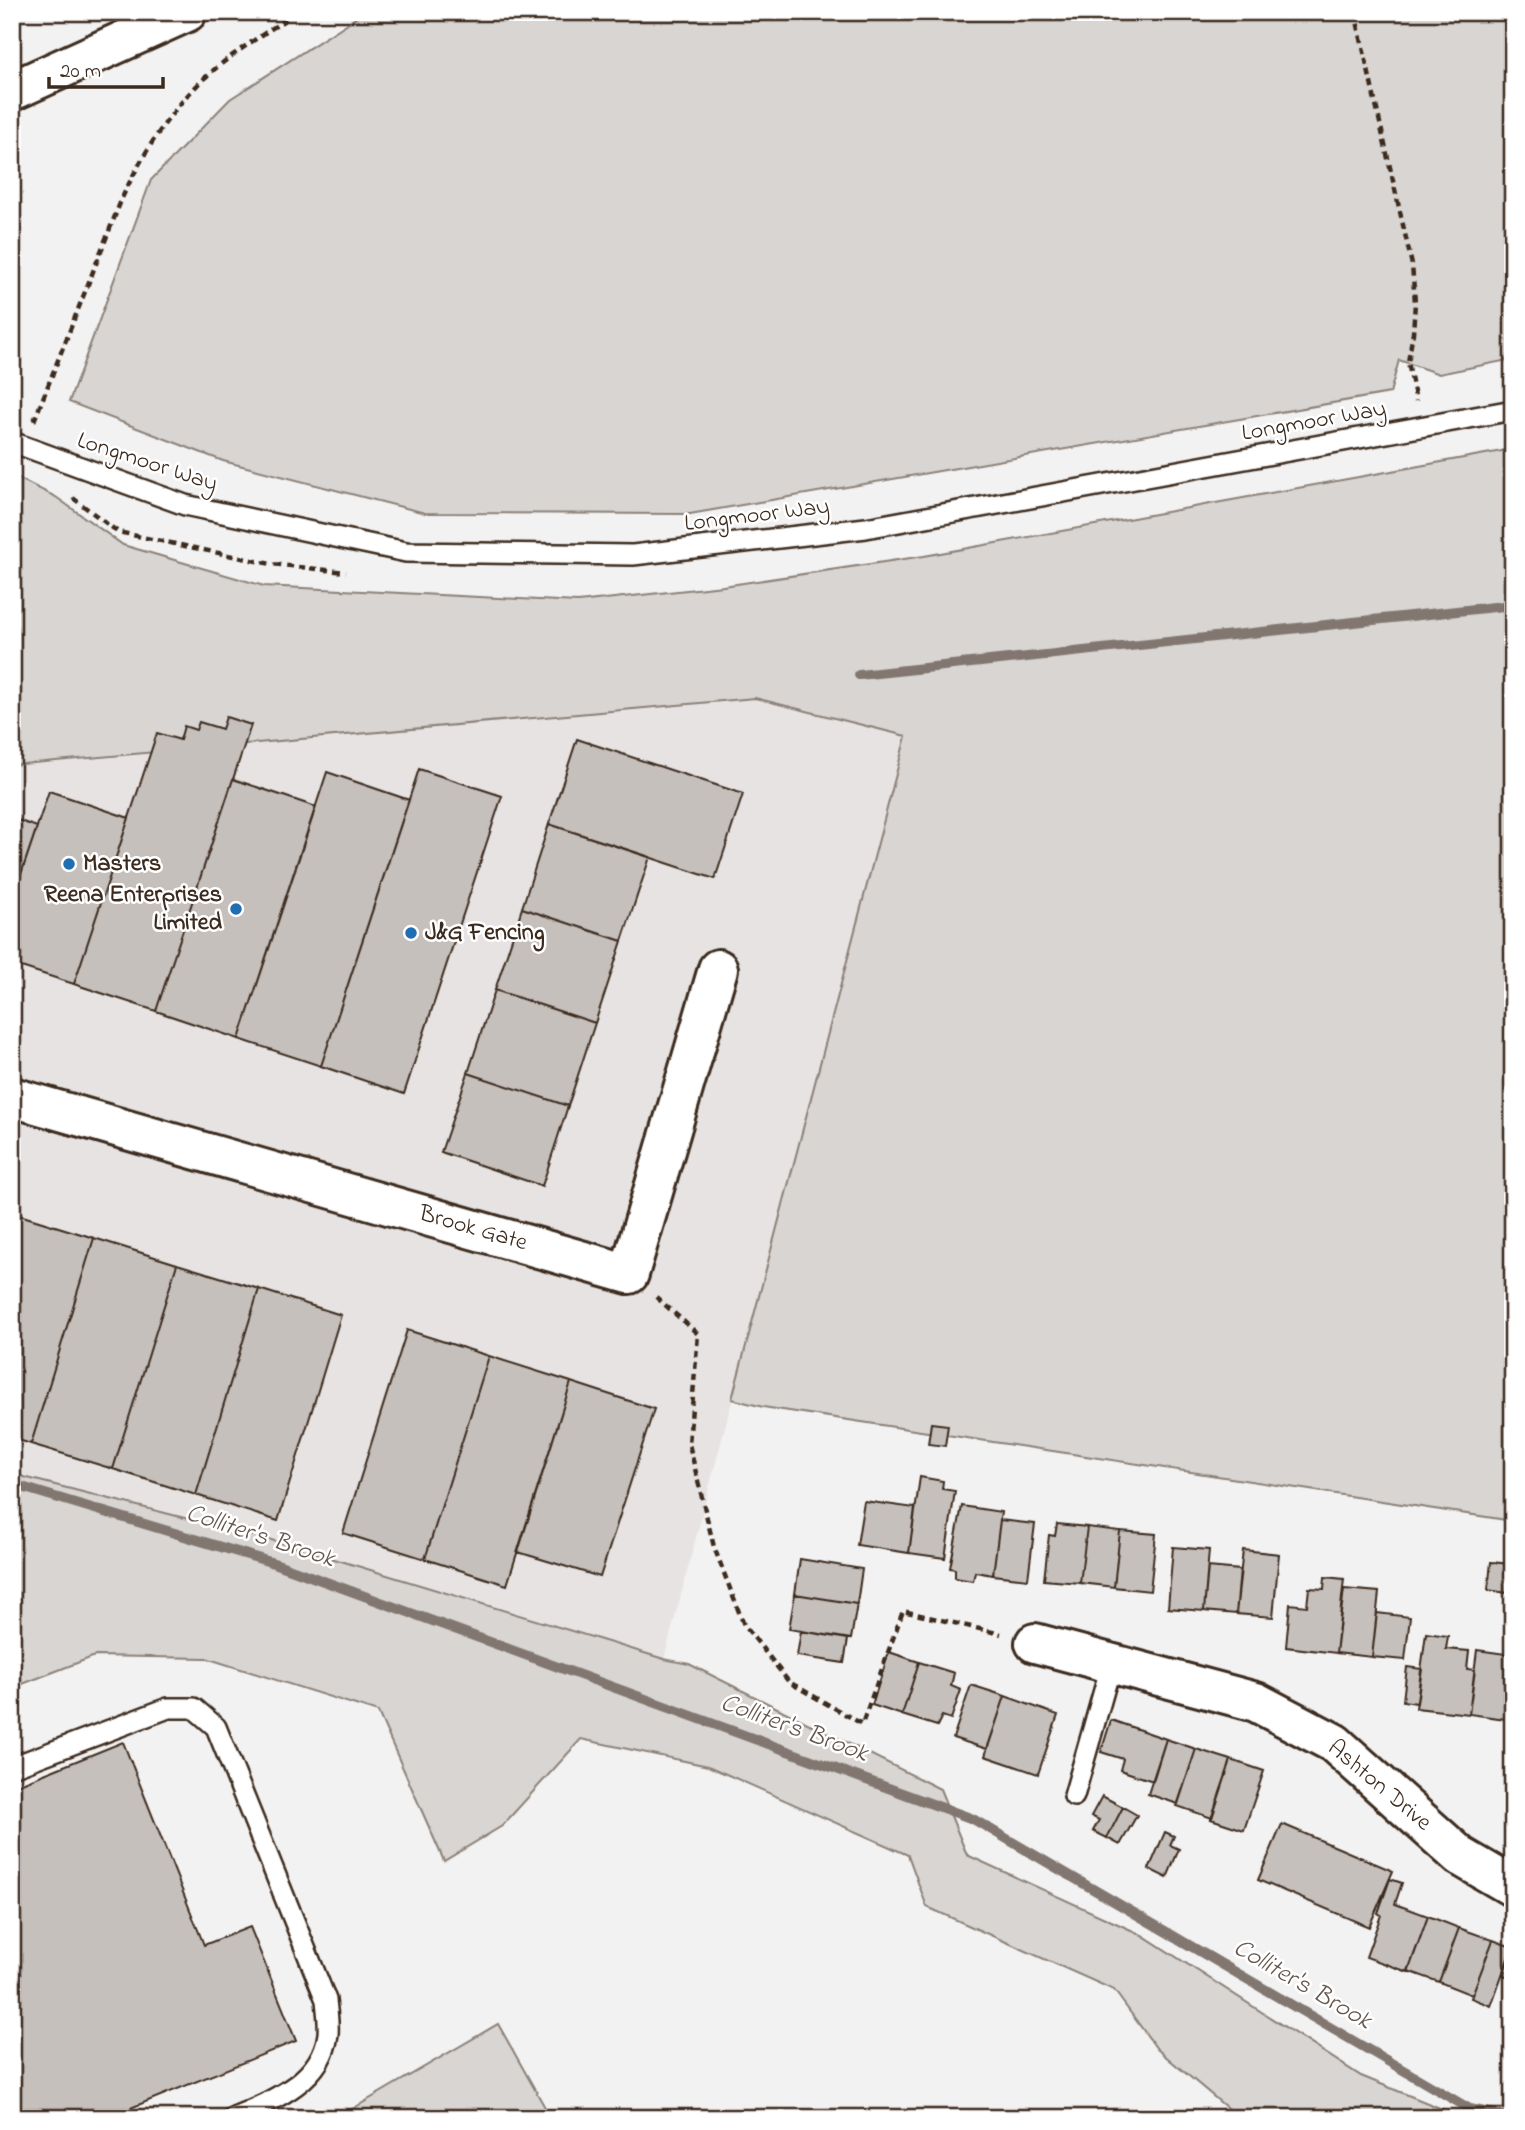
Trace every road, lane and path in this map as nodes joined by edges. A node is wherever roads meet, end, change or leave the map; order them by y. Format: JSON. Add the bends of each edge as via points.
{"nodes":[{"id":1,"x":187,"y":12,"type":"edge"},
{"id":2,"x":297,"y":12,"type":"edge"},
{"id":3,"x":1355,"y":12,"type":"edge"},
{"id":4,"x":12,"y":91,"type":"edge"},
{"id":5,"x":1513,"y":410,"type":"edge"},
{"id":6,"x":1421,"y":427,"type":"junction"},
{"id":7,"x":18,"y":444,"type":"edge"},
{"id":8,"x":719,"y":969,"type":"dead end"},
{"id":9,"x":12,"y":1097,"type":"edge"},
{"id":10,"x":629,"y":1273,"type":"junction"},
{"id":11,"x":1035,"y":1643,"type":"joint"},
{"id":12,"x":1112,"y":1662,"type":"junction"},
{"id":13,"x":12,"y":1767,"type":"edge"},
{"id":14,"x":1074,"y":1796,"type":"dead end"},
{"id":15,"x":1513,"y":1887,"type":"edge"},
{"id":16,"x":232,"y":2118,"type":"edge"}],
"edges":[{"from":1,"to":4,"type":"main road"},
{"from":2,"to":7,"type":"path","via":[[207,76],[172,114],[139,162]]},
{"from":3,"to":6,"type":"path","via":[[1412,265],[1415,302],[1408,362]]},
{"from":5,"to":6,"type":"lane","name":"Longmoor Way"},
{"from":6,"to":7,"type":"lane","name":"Longmoor Way","via":[[866,528],[633,555],[407,552],[185,505]]},
{"from":8,"to":10,"type":"main road"},
{"from":9,"to":10,"type":"main road","name":"Brook Gate"},
{"from":10,"to":11,"type":"path","via":[[698,1334],[689,1444],[714,1547],[744,1625],[789,1682],[862,1724],[903,1611]]},
{"from":11,"to":12,"type":"main road","name":"Ashton Drive"},
{"from":12,"to":14,"type":"lane"},
{"from":12,"to":15,"type":"main road","name":"Ashton Drive","via":[[1256,1702],[1334,1743],[1460,1856]]},
{"from":13,"to":16,"type":"lane","via":[[168,1708],[194,1708],[216,1727],[326,2000],[328,2035],[316,2065],[295,2086]]}]}
